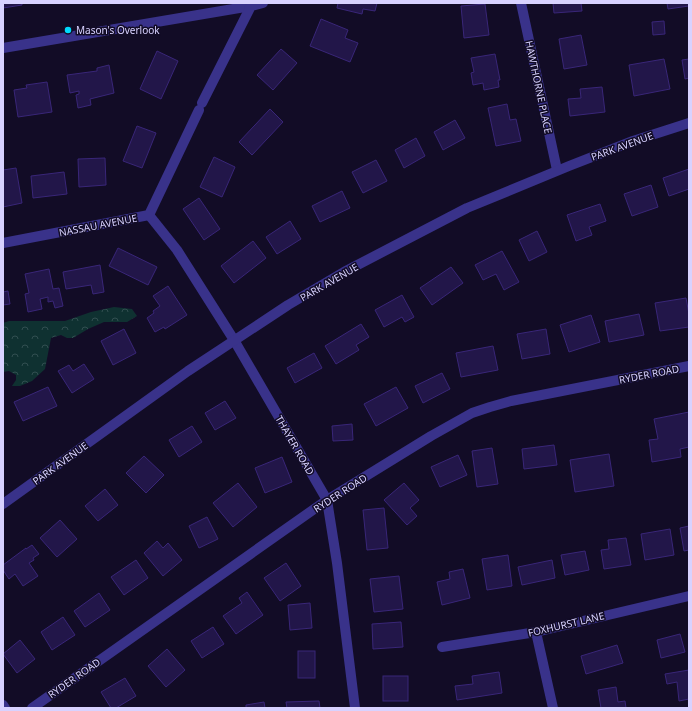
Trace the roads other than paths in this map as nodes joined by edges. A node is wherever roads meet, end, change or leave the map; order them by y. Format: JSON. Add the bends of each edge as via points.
{"nodes":[{"id":1,"x":263,"y":3,"type":"edge"},
{"id":2,"x":521,"y":3,"type":"edge"},
{"id":3,"x":251,"y":6,"type":"junction"},
{"id":4,"x":3,"y":48,"type":"edge"},
{"id":5,"x":689,"y":123,"type":"edge"},
{"id":6,"x":556,"y":170,"type":"junction"},
{"id":7,"x":149,"y":215,"type":"junction"},
{"id":8,"x":3,"y":242,"type":"edge"},
{"id":9,"x":234,"y":340,"type":"junction"},
{"id":10,"x":689,"y":366,"type":"edge"},
{"id":11,"x":327,"y":500,"type":"junction"},
{"id":12,"x":3,"y":504,"type":"edge"},
{"id":13,"x":689,"y":596,"type":"edge"},
{"id":14,"x":536,"y":632,"type":"junction"},
{"id":15,"x":442,"y":647,"type":"dead end"},
{"id":16,"x":3,"y":706,"type":"edge"},
{"id":17,"x":5,"y":708,"type":"edge"},
{"id":18,"x":32,"y":708,"type":"edge"},
{"id":19,"x":355,"y":708,"type":"edge"},
{"id":20,"x":553,"y":708,"type":"edge"}],
"edges":[{"from":1,"to":3,"type":"street"},
{"from":2,"to":6,"type":"street","name":"HAWTHORNE PLACE"},
{"from":3,"to":4,"type":"street"},
{"from":3,"to":7,"type":"street","name":"NASSAU AVENUE"},
{"from":5,"to":6,"type":"street","name":"PARK AVENUE"},
{"from":6,"to":9,"type":"street","name":"PARK AVENUE","via":[[467,208],[382,252],[288,305]]},
{"from":7,"to":8,"type":"street","name":"NASSAU AVENUE"},
{"from":7,"to":9,"type":"street","name":"THAYER ROAD","via":[[177,250]]},
{"from":9,"to":11,"type":"street","name":"THAYER ROAD"},
{"from":9,"to":12,"type":"street","name":"PARK AVENUE"},
{"from":10,"to":11,"type":"street","name":"RYDER ROAD","via":[[482,409],[431,436]]},
{"from":11,"to":18,"type":"street","name":"RYDER ROAD"},
{"from":11,"to":19,"type":"street","name":"THAYER ROAD"},
{"from":13,"to":14,"type":"street","name":"FOXHURST LANE"},
{"from":14,"to":15,"type":"street","name":"FOXHURST LANE"},
{"from":14,"to":20,"type":"street"},
{"from":16,"to":17,"type":"street"}]}
